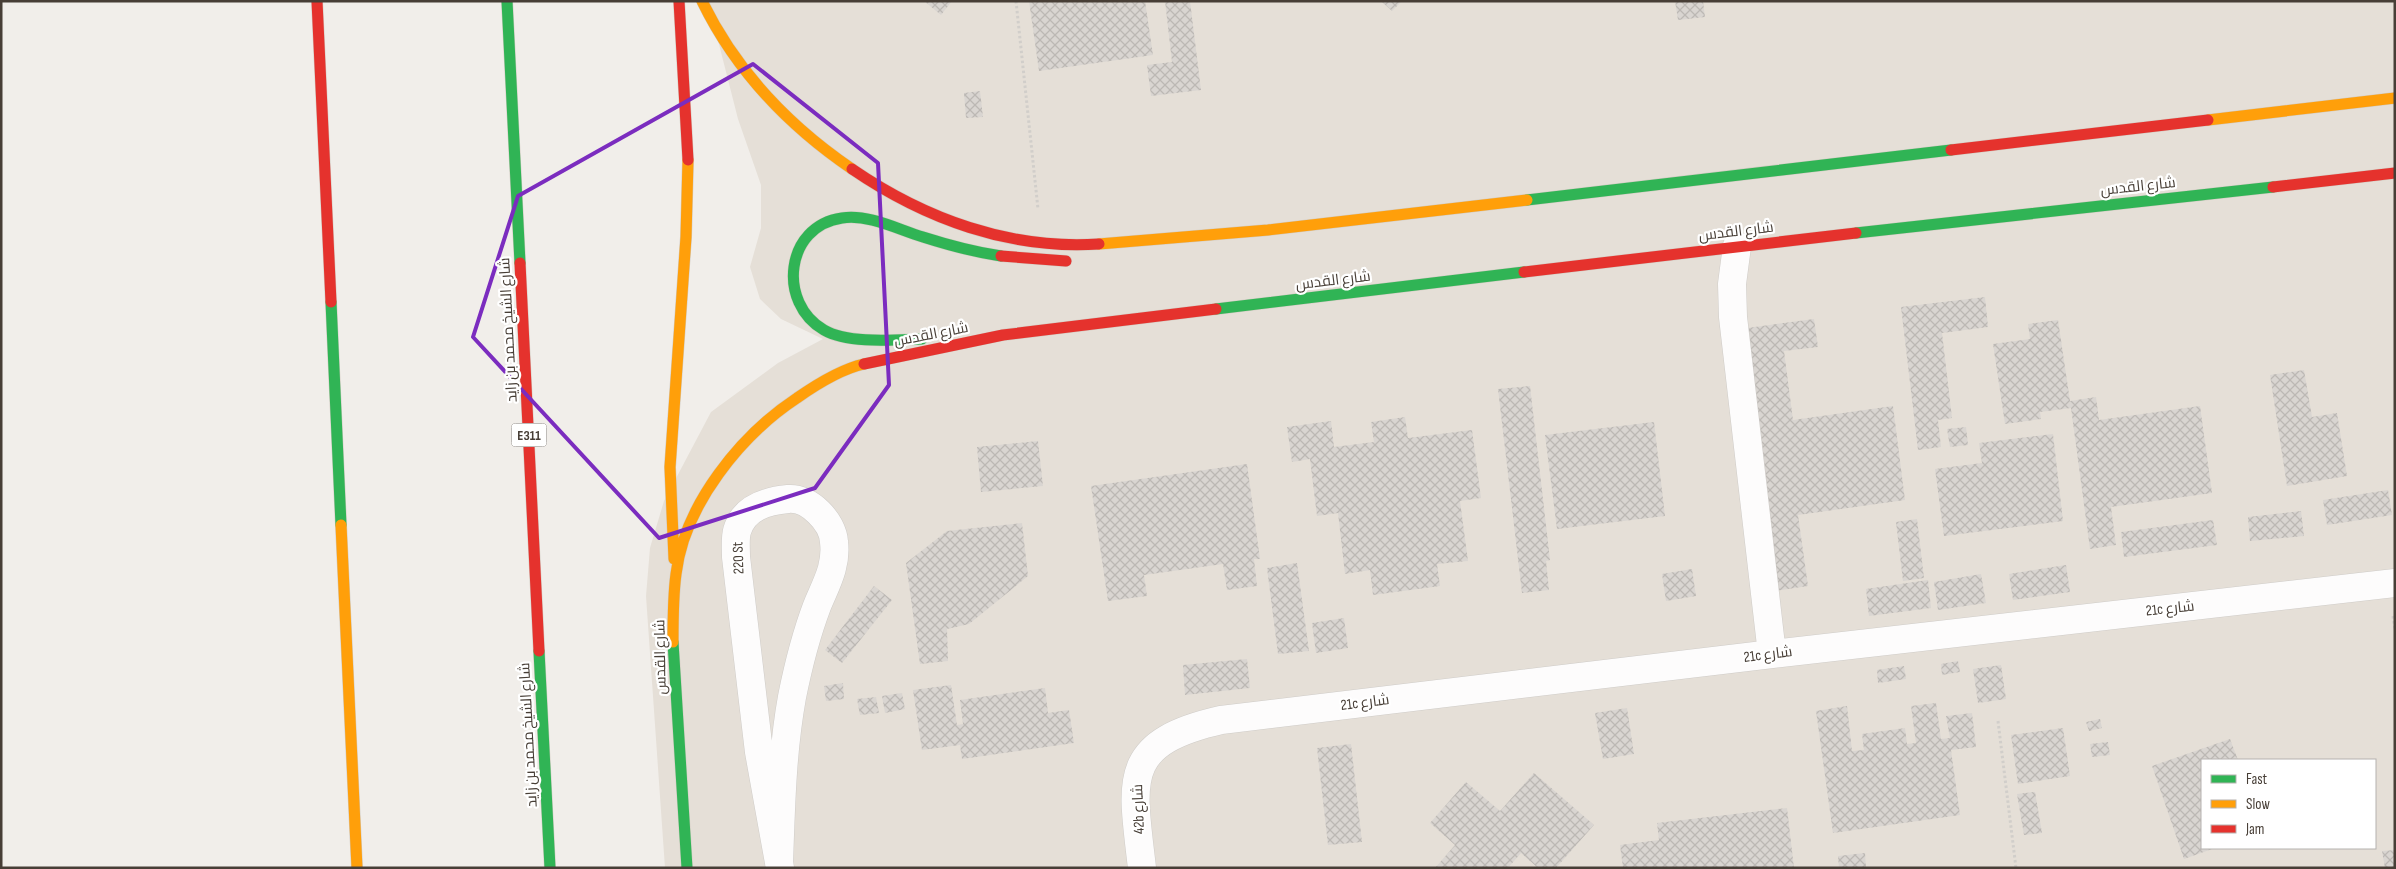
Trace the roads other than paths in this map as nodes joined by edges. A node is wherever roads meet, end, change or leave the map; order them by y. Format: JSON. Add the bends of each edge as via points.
{"nodes":[{"id":1,"x":317,"y":1,"type":"edge"},
{"id":2,"x":508,"y":1,"type":"edge"},
{"id":3,"x":679,"y":1,"type":"edge"},
{"id":4,"x":702,"y":1,"type":"edge"},
{"id":5,"x":2395,"y":98,"type":"edge"},
{"id":6,"x":2395,"y":173,"type":"edge"},
{"id":7,"x":1268,"y":230,"type":"junction"},
{"id":8,"x":1737,"y":246,"type":"junction"},
{"id":9,"x":1207,"y":247,"type":"dead end"},
{"id":10,"x":1076,"y":261,"type":"dead end"},
{"id":11,"x":1003,"y":335,"type":"junction"},
{"id":12,"x":676,"y":572,"type":"junction"},
{"id":13,"x":2395,"y":583,"type":"edge"},
{"id":14,"x":1772,"y":654,"type":"junction"},
{"id":15,"x":1149,"y":753,"type":"joint"},
{"id":16,"x":780,"y":865,"type":"edge"},
{"id":17,"x":357,"y":868,"type":"edge"},
{"id":18,"x":550,"y":868,"type":"edge"},
{"id":19,"x":687,"y":868,"type":"edge"},
{"id":20,"x":1142,"y":868,"type":"edge"}],
"edges":[{"from":1,"to":17,"type":"main road"},
{"from":2,"to":18,"type":"main road","name":"شارع الشيخ محمد بن زايد","number":"E311"},
{"from":3,"to":12,"type":"main road","via":[[686,89],[688,191],[670,467]]},
{"from":4,"to":7,"type":"main road","via":[[728,49],[780,110],[854,171],[901,199],[952,221],[1042,243],[1094,244]]},
{"from":5,"to":7,"type":"main road"},
{"from":6,"to":8,"type":"main road","name":"شارع القدس"},
{"from":7,"to":9,"type":"main road"},
{"from":8,"to":11,"type":"main road","name":"شارع القدس"},
{"from":8,"to":14,"type":"street","via":[[1732,284],[1733,318]]},
{"from":10,"to":11,"type":"main road","via":[[1003,258],[863,218],[840,218],[819,226],[804,240],[793,259],[791,280],[796,301],[808,319],[826,331],[897,340]]},
{"from":11,"to":12,"type":"main road","name":"شارع القدس","via":[[855,366],[814,386],[777,411],[743,442],[715,478],[698,507]]},
{"from":12,"to":19,"type":"main road","name":"شارع القدس","via":[[673,640]]},
{"from":13,"to":14,"type":"street","name":"21c شارع"},
{"from":14,"to":15,"type":"street","name":"21c شارع","via":[[1221,720],[1189,727]]},
{"from":15,"to":20,"type":"street","name":"42b شارع","via":[[1138,771],[1135,786]]},
{"from":16,"to":16,"type":"street","name":"220 St","via":[[781,796],[792,697],[803,651],[835,558],[834,539],[825,519],[811,506],[792,499],[766,502],[749,512],[737,530],[736,557],[759,752]]}]}
